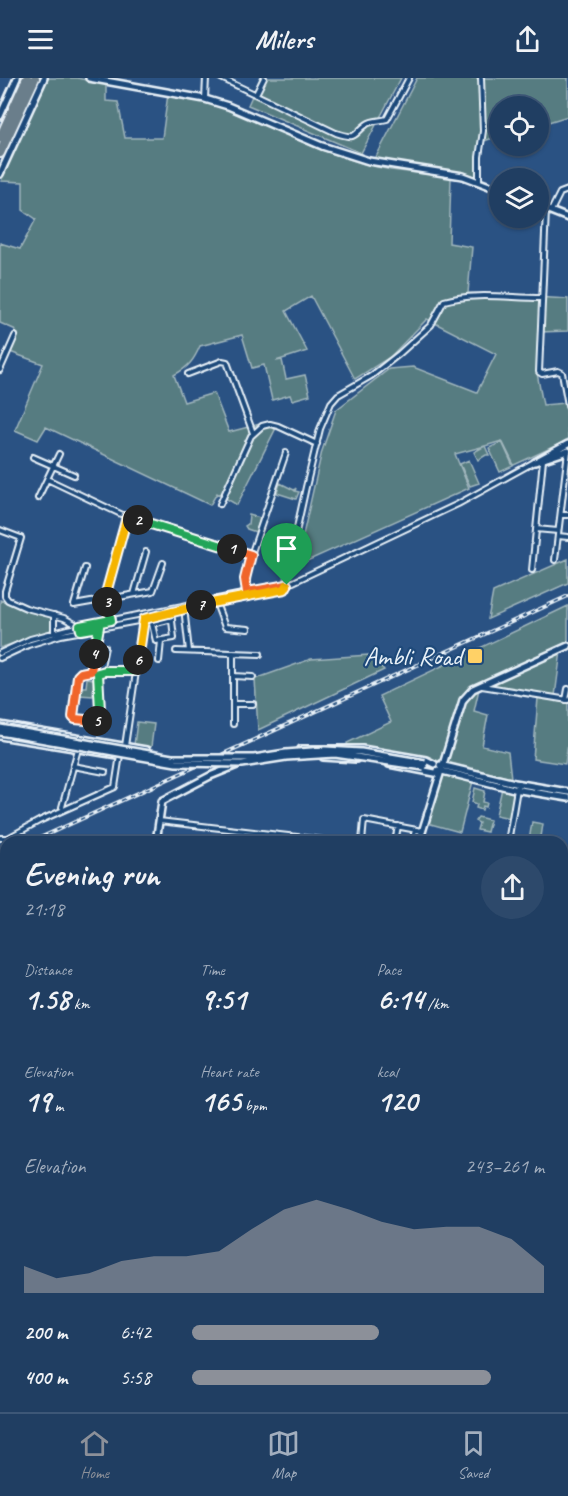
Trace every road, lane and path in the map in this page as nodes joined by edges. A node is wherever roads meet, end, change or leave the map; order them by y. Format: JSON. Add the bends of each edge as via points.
{"nodes":[{"id":1,"x":17,"y":78,"type":"edge"},
{"id":2,"x":27,"y":78,"type":"edge"},
{"id":3,"x":35,"y":78,"type":"edge"},
{"id":4,"x":44,"y":78,"type":"edge"},
{"id":5,"x":89,"y":78,"type":"edge"},
{"id":6,"x":206,"y":78,"type":"edge"},
{"id":7,"x":221,"y":78,"type":"edge"},
{"id":8,"x":264,"y":78,"type":"edge"},
{"id":9,"x":409,"y":78,"type":"edge"},
{"id":10,"x":481,"y":78,"type":"edge"},
{"id":11,"x":256,"y":94,"type":"junction"},
{"id":12,"x":205,"y":99,"type":"junction"},
{"id":13,"x":0,"y":116,"type":"edge"},
{"id":14,"x":0,"y":138,"type":"edge"},
{"id":15,"x":0,"y":153,"type":"edge"},
{"id":16,"x":0,"y":174,"type":"edge"},
{"id":17,"x":479,"y":181,"type":"junction"},
{"id":18,"x":489,"y":185,"type":"edge"},
{"id":19,"x":568,"y":190,"type":"edge"},
{"id":20,"x":549,"y":210,"type":"joint"},
{"id":21,"x":568,"y":218,"type":"edge"},
{"id":22,"x":547,"y":228,"type":"edge"},
{"id":23,"x":541,"y":298,"type":"junction"},
{"id":24,"x":15,"y":336,"type":"dead end"},
{"id":25,"x":0,"y":370,"type":"edge"},
{"id":26,"x":188,"y":374,"type":"dead end"},
{"id":27,"x":568,"y":405,"type":"edge"},
{"id":28,"x":253,"y":433,"type":"junction"},
{"id":29,"x":317,"y":444,"type":"junction"},
{"id":30,"x":568,"y":444,"type":"edge"},
{"id":31,"x":568,"y":451,"type":"edge"},
{"id":32,"x":286,"y":453,"type":"dead end"},
{"id":33,"x":58,"y":454,"type":"dead end"},
{"id":34,"x":33,"y":457,"type":"dead end"},
{"id":35,"x":543,"y":459,"type":"junction"},
{"id":36,"x":535,"y":462,"type":"junction"},
{"id":37,"x":53,"y":466,"type":"junction"},
{"id":38,"x":74,"y":475,"type":"dead end"},
{"id":39,"x":566,"y":476,"type":"edge"},
{"id":40,"x":47,"y":479,"type":"junction"},
{"id":41,"x":566,"y":491,"type":"edge"},
{"id":42,"x":38,"y":498,"type":"dead end"},
{"id":43,"x":220,"y":504,"type":"dead end"},
{"id":44,"x":561,"y":514,"type":"junction"},
{"id":45,"x":568,"y":515,"type":"edge"},
{"id":46,"x":127,"y":517,"type":"junction"},
{"id":47,"x":536,"y":529,"type":"junction"},
{"id":48,"x":0,"y":530,"type":"edge"},
{"id":49,"x":558,"y":534,"type":"junction"},
{"id":50,"x":568,"y":537,"type":"edge"},
{"id":51,"x":146,"y":552,"type":"dead end"},
{"id":52,"x":251,"y":555,"type":"junction"},
{"id":53,"x":555,"y":560,"type":"dead end"},
{"id":54,"x":163,"y":563,"type":"dead end"},
{"id":55,"x":85,"y":568,"type":"dead end"},
{"id":56,"x":532,"y":570,"type":"dead end"},
{"id":57,"x":287,"y":585,"type":"junction"},
{"id":58,"x":247,"y":592,"type":"junction"},
{"id":59,"x":134,"y":594,"type":"junction"},
{"id":60,"x":3,"y":596,"type":"edge"},
{"id":61,"x":106,"y":599,"type":"junction"},
{"id":62,"x":216,"y":603,"type":"junction"},
{"id":63,"x":184,"y":609,"type":"junction"},
{"id":64,"x":171,"y":612,"type":"junction"},
{"id":65,"x":54,"y":615,"type":"junction"},
{"id":66,"x":144,"y":617,"type":"junction"},
{"id":67,"x":111,"y":620,"type":"junction"},
{"id":68,"x":172,"y":620,"type":"junction"},
{"id":69,"x":99,"y":627,"type":"junction"},
{"id":70,"x":81,"y":628,"type":"junction"},
{"id":71,"x":248,"y":629,"type":"dead end"},
{"id":72,"x":54,"y":632,"type":"junction"},
{"id":73,"x":161,"y":641,"type":"junction"},
{"id":74,"x":568,"y":646,"type":"edge"},
{"id":75,"x":105,"y":647,"type":"dead end"},
{"id":76,"x":176,"y":651,"type":"dead end"},
{"id":77,"x":189,"y":651,"type":"junction"},
{"id":78,"x":0,"y":653,"type":"edge"},
{"id":79,"x":233,"y":653,"type":"junction"},
{"id":80,"x":260,"y":654,"type":"dead end"},
{"id":81,"x":0,"y":658,"type":"edge"},
{"id":82,"x":159,"y":661,"type":"dead end"},
{"id":83,"x":91,"y":671,"type":"junction"},
{"id":84,"x":136,"y":671,"type":"junction"},
{"id":85,"x":99,"y":672,"type":"junction"},
{"id":86,"x":233,"y":676,"type":"junction"},
{"id":87,"x":253,"y":677,"type":"dead end"},
{"id":88,"x":482,"y":686,"type":"junction"},
{"id":89,"x":568,"y":689,"type":"edge"},
{"id":90,"x":567,"y":700,"type":"edge"},
{"id":91,"x":233,"y":704,"type":"junction"},
{"id":92,"x":253,"y":704,"type":"dead end"},
{"id":93,"x":233,"y":724,"type":"dead end"},
{"id":94,"x":0,"y":730,"type":"edge"},
{"id":95,"x":122,"y":746,"type":"junction"},
{"id":96,"x":78,"y":749,"type":"junction"},
{"id":97,"x":119,"y":755,"type":"junction"},
{"id":98,"x":242,"y":763,"type":"junction"},
{"id":99,"x":73,"y":766,"type":"junction"},
{"id":100,"x":434,"y":767,"type":"junction"},
{"id":101,"x":441,"y":770,"type":"junction"},
{"id":102,"x":105,"y":772,"type":"dead end"},
{"id":103,"x":517,"y":786,"type":"junction"},
{"id":104,"x":568,"y":792,"type":"edge"},
{"id":105,"x":568,"y":798,"type":"edge"},
{"id":106,"x":62,"y":807,"type":"dead end"},
{"id":107,"x":159,"y":821,"type":"junction"},
{"id":108,"x":398,"y":826,"type":"junction"},
{"id":109,"x":415,"y":830,"type":"junction"},
{"id":110,"x":422,"y":831,"type":"junction"},
{"id":111,"x":12,"y":836,"type":"edge"},
{"id":112,"x":157,"y":836,"type":"edge"},
{"id":113,"x":289,"y":836,"type":"edge"},
{"id":114,"x":363,"y":836,"type":"edge"},
{"id":115,"x":396,"y":836,"type":"edge"},
{"id":116,"x":414,"y":836,"type":"edge"},
{"id":117,"x":421,"y":836,"type":"edge"},
{"id":118,"x":509,"y":836,"type":"edge"}],
"edges":[{"from":1,"to":13,"type":"street"},
{"from":2,"to":14,"type":"highway"},
{"from":3,"to":15,"type":"highway"},
{"from":4,"to":16,"type":"street"},
{"from":5,"to":12,"type":"street"},
{"from":6,"to":12,"type":"street"},
{"from":7,"to":11,"type":"street"},
{"from":8,"to":11,"type":"street"},
{"from":9,"to":11,"type":"street","via":[[387,119],[366,124],[350,137]]},
{"from":10,"to":17,"type":"street","via":[[483,131]]},
{"from":12,"to":17,"type":"street","via":[[369,161]]},
{"from":17,"to":18,"type":"street"},
{"from":19,"to":20,"type":"street","via":[[560,193]]},
{"from":20,"to":21,"type":"street"},
{"from":22,"to":23,"type":"street"},
{"from":23,"to":27,"type":"street","via":[[539,372],[562,373]]},
{"from":23,"to":29,"type":"street","via":[[487,295],[444,301],[431,325],[399,354],[372,376],[338,394]]},
{"from":24,"to":25,"type":"street"},
{"from":26,"to":28,"type":"street","via":[[227,362]]},
{"from":28,"to":29,"type":"street","via":[[270,424]]},
{"from":28,"to":43,"type":"street"},
{"from":29,"to":57,"type":"street"},
{"from":30,"to":36,"type":"street"},
{"from":31,"to":35,"type":"street"},
{"from":31,"to":36,"type":"street"},
{"from":31,"to":39,"type":"street"},
{"from":32,"to":52,"type":"street"},
{"from":33,"to":37,"type":"street"},
{"from":34,"to":37,"type":"street"},
{"from":35,"to":36,"type":"street"},
{"from":35,"to":47,"type":"street"},
{"from":36,"to":57,"type":"street","via":[[458,504]]},
{"from":37,"to":38,"type":"street"},
{"from":37,"to":40,"type":"street"},
{"from":39,"to":41,"type":"street"},
{"from":40,"to":42,"type":"street"},
{"from":40,"to":46,"type":"street"},
{"from":41,"to":44,"type":"street"},
{"from":44,"to":45,"type":"street"},
{"from":44,"to":49,"type":"street"},
{"from":46,"to":52,"type":"street"},
{"from":46,"to":61,"type":"street"},
{"from":47,"to":49,"type":"street"},
{"from":47,"to":56,"type":"street"},
{"from":48,"to":60,"type":"street","via":[[21,538]]},
{"from":49,"to":50,"type":"street"},
{"from":49,"to":53,"type":"street"},
{"from":51,"to":59,"type":"street"},
{"from":52,"to":58,"type":"street","via":[[245,579]]},
{"from":54,"to":59,"type":"street","via":[[153,591]]},
{"from":55,"to":61,"type":"street","via":[[74,605]]},
{"from":57,"to":58,"type":"street"},
{"from":57,"to":62,"type":"street","via":[[285,589]]},
{"from":58,"to":66,"type":"street","via":[[183,604]]},
{"from":59,"to":61,"type":"street"},
{"from":60,"to":65,"type":"street","via":[[26,608]]},
{"from":61,"to":67,"type":"street"},
{"from":62,"to":63,"type":"street"},
{"from":62,"to":71,"type":"street","via":[[225,627]]},
{"from":63,"to":64,"type":"street"},
{"from":63,"to":77,"type":"street"},
{"from":64,"to":66,"type":"street"},
{"from":64,"to":68,"type":"street"},
{"from":65,"to":70,"type":"street"},
{"from":65,"to":72,"type":"street"},
{"from":66,"to":67,"type":"street"},
{"from":66,"to":69,"type":"street"},
{"from":66,"to":84,"type":"street"},
{"from":67,"to":70,"type":"street"},
{"from":68,"to":73,"type":"street","via":[[174,638]]},
{"from":68,"to":73,"type":"street","via":[[152,624],[156,641]]},
{"from":69,"to":70,"type":"street"},
{"from":69,"to":83,"type":"street"},
{"from":70,"to":72,"type":"street"},
{"from":70,"to":81,"type":"street"},
{"from":72,"to":78,"type":"street"},
{"from":73,"to":82,"type":"street"},
{"from":74,"to":88,"type":"street"},
{"from":75,"to":85,"type":"street"},
{"from":76,"to":77,"type":"street"},
{"from":77,"to":79,"type":"street"},
{"from":79,"to":80,"type":"street"},
{"from":79,"to":86,"type":"street"},
{"from":83,"to":85,"type":"street"},
{"from":83,"to":85,"type":"street","via":[[78,676],[75,719],[97,722]]},
{"from":84,"to":85,"type":"street"},
{"from":84,"to":95,"type":"street"},
{"from":86,"to":87,"type":"street"},
{"from":86,"to":91,"type":"street"},
{"from":88,"to":90,"type":"street"},
{"from":88,"to":101,"type":"street","via":[[463,700]]},
{"from":89,"to":90,"type":"street"},
{"from":91,"to":92,"type":"street"},
{"from":91,"to":93,"type":"street"},
{"from":94,"to":95,"type":"street"},
{"from":94,"to":96,"type":"street"},
{"from":94,"to":100,"type":"street","bridge":true,"via":[[176,763],[242,764],[335,754]]},
{"from":95,"to":97,"type":"street"},
{"from":95,"to":97,"type":"street","via":[[147,753],[145,759]]},
{"from":96,"to":97,"type":"street"},
{"from":96,"to":99,"type":"street"},
{"from":97,"to":111,"type":"street","via":[[115,787]]},
{"from":98,"to":100,"type":"street","via":[[286,751],[344,748],[426,760]]},
{"from":98,"to":101,"type":"street","via":[[328,757]]},
{"from":98,"to":107,"type":"street","via":[[162,801]]},
{"from":99,"to":102,"type":"street"},
{"from":99,"to":106,"type":"street"},
{"from":100,"to":101,"type":"street"},
{"from":101,"to":103,"type":"street"},
{"from":101,"to":110,"type":"street"},
{"from":103,"to":104,"type":"street"},
{"from":103,"to":105,"type":"street"},
{"from":103,"to":118,"type":"street"},
{"from":107,"to":112,"type":"street"},
{"from":107,"to":113,"type":"street"},
{"from":108,"to":109,"type":"street"},
{"from":108,"to":114,"type":"street","via":[[364,820]]},
{"from":108,"to":115,"type":"street"},
{"from":109,"to":110,"type":"street"},
{"from":109,"to":116,"type":"street"},
{"from":110,"to":117,"type":"street"}]}
